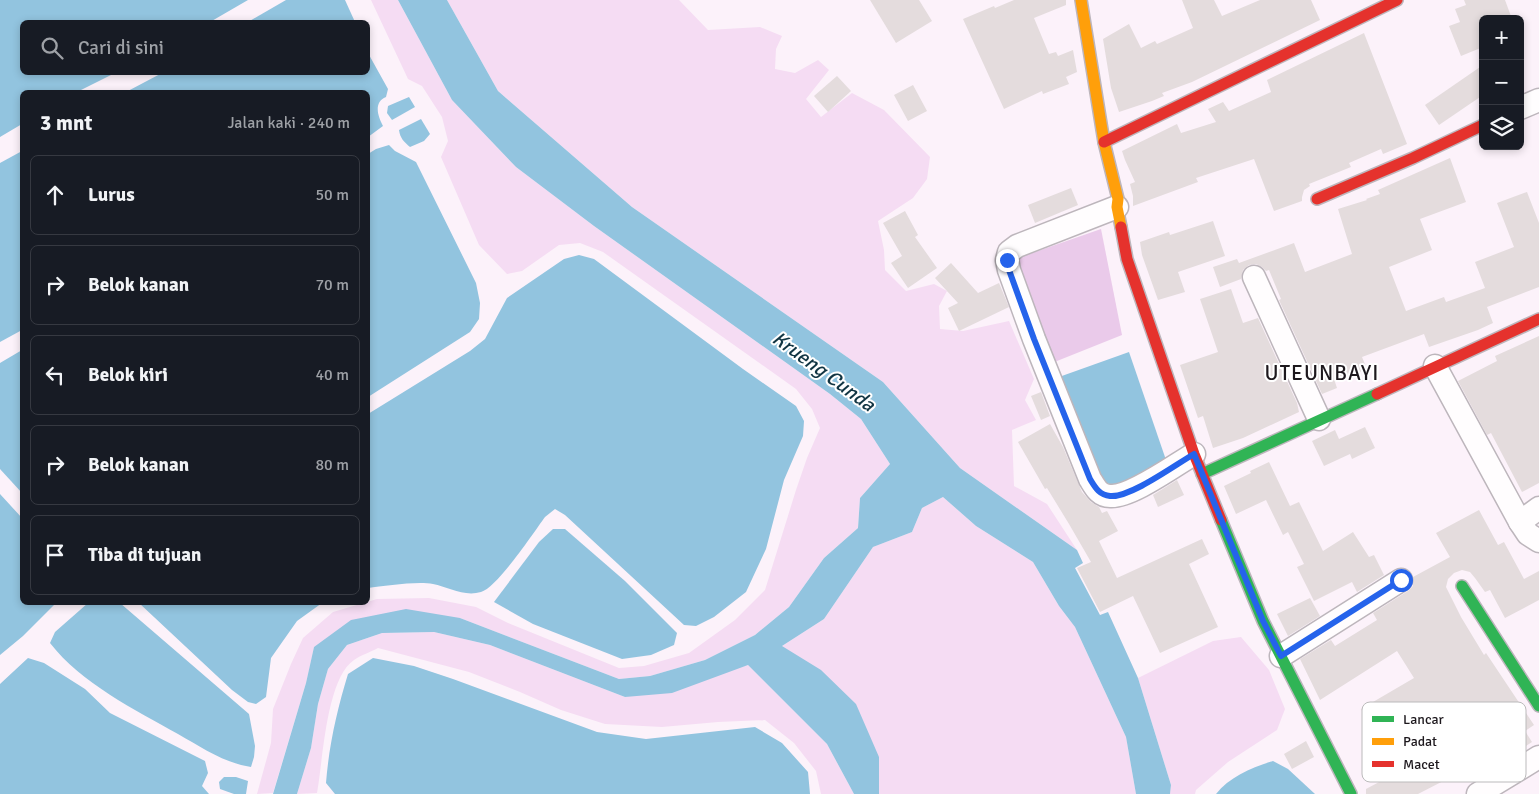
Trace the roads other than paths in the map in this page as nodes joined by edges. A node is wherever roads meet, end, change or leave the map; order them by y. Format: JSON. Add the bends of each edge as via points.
{"nodes":[{"id":1,"x":1081,"y":0,"type":"edge"},
{"id":2,"x":1398,"y":0,"type":"edge"},
{"id":3,"x":1539,"y":100,"type":"edge"},
{"id":4,"x":1524,"y":106,"type":"edge"},
{"id":5,"x":1479,"y":127,"type":"edge"},
{"id":6,"x":1104,"y":142,"type":"junction"},
{"id":7,"x":1316,"y":199,"type":"dead end"},
{"id":8,"x":1117,"y":207,"type":"junction"},
{"id":9,"x":1254,"y":277,"type":"dead end"},
{"id":10,"x":1539,"y":319,"type":"edge"},
{"id":11,"x":1436,"y":366,"type":"junction"},
{"id":12,"x":1319,"y":419,"type":"junction"},
{"id":13,"x":1198,"y":464,"type":"junction"},
{"id":14,"x":1539,"y":508,"type":"edge"},
{"id":15,"x":1520,"y":522,"type":"junction"},
{"id":16,"x":1539,"y":541,"type":"edge"},
{"id":17,"x":1401,"y":580,"type":"dead end"},
{"id":18,"x":1462,"y":586,"type":"dead end"},
{"id":19,"x":1281,"y":656,"type":"junction"},
{"id":20,"x":1539,"y":706,"type":"edge"},
{"id":21,"x":1539,"y":757,"type":"edge"},
{"id":22,"x":1526,"y":765,"type":"edge"},
{"id":23,"x":1498,"y":782,"type":"edge"},
{"id":24,"x":1351,"y":794,"type":"edge"},
{"id":25,"x":1478,"y":794,"type":"edge"}],
"edges":[{"from":1,"to":6,"type":"street"},
{"from":2,"to":6,"type":"street"},
{"from":3,"to":4,"type":"street"},
{"from":5,"to":7,"type":"street"},
{"from":6,"to":8,"type":"street","via":[[1118,199]]},
{"from":8,"to":13,"type":"street","via":[[1127,259]]},
{"from":8,"to":13,"type":"street","via":[[1017,246],[1009,252],[1009,270],[1090,479],[1098,492],[1108,496],[1132,492]]},
{"from":9,"to":12,"type":"street"},
{"from":10,"to":11,"type":"street"},
{"from":11,"to":12,"type":"street"},
{"from":11,"to":15,"type":"street"},
{"from":12,"to":13,"type":"street"},
{"from":13,"to":19,"type":"street","via":[[1263,621]]},
{"from":14,"to":15,"type":"street"},
{"from":15,"to":16,"type":"street","via":[[1528,534]]},
{"from":17,"to":19,"type":"street"},
{"from":18,"to":20,"type":"street"},
{"from":19,"to":24,"type":"street"},
{"from":21,"to":22,"type":"street"},
{"from":23,"to":25,"type":"street"}]}
